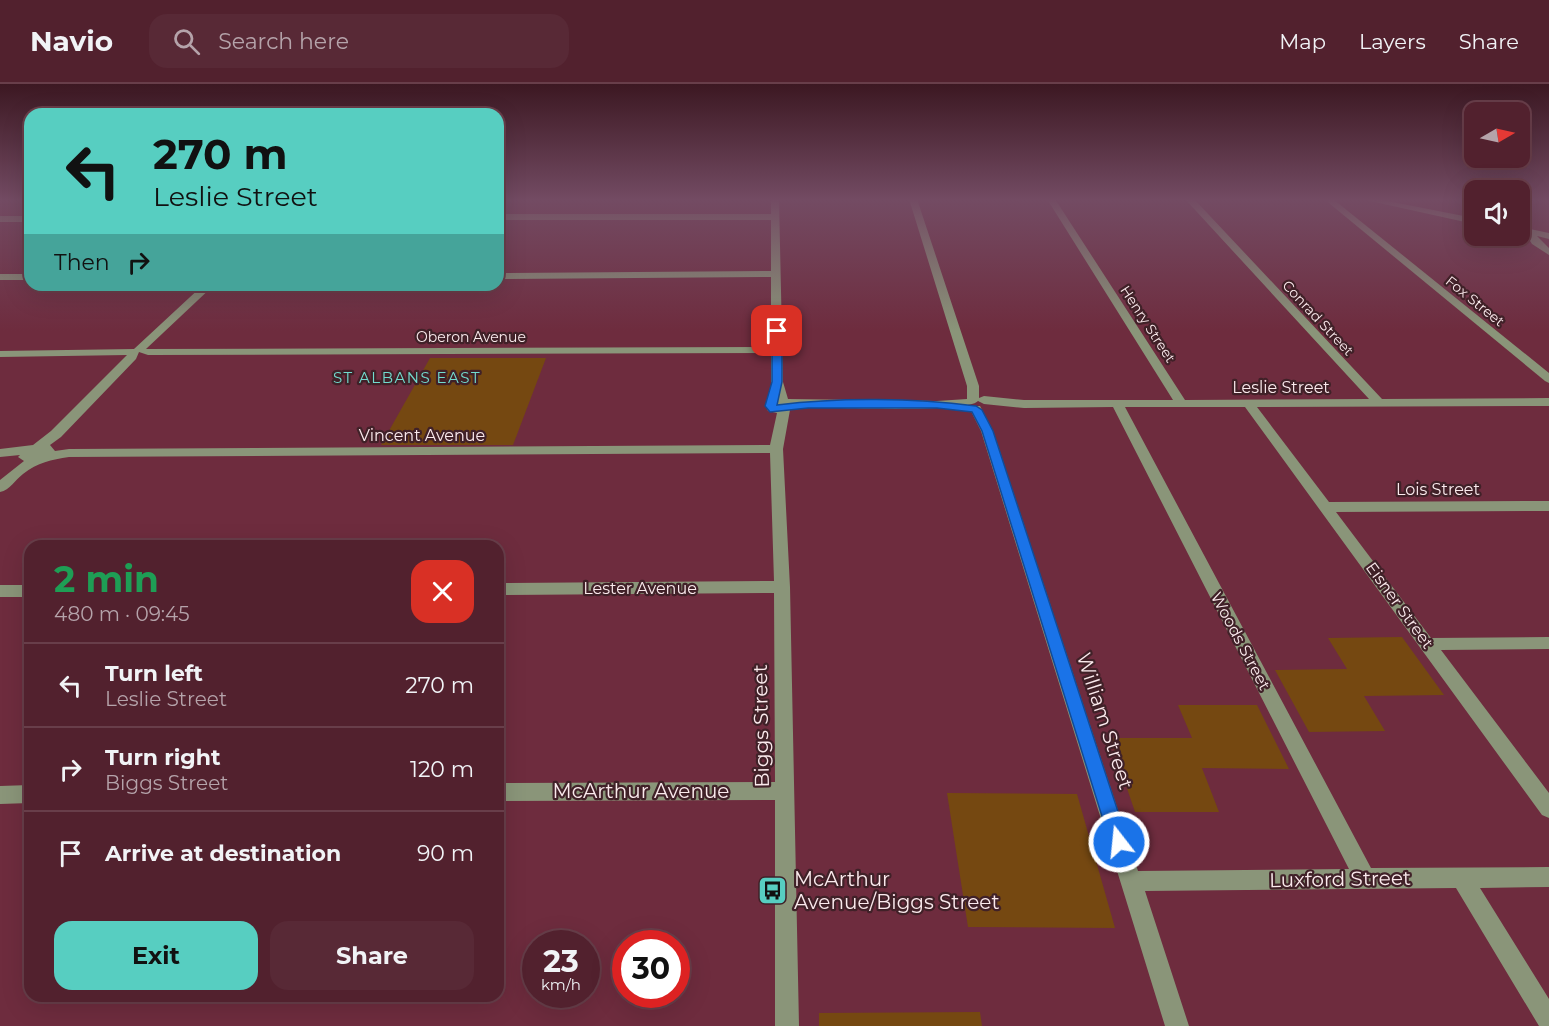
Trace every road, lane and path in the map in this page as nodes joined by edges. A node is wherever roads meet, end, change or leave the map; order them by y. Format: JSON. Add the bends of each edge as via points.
{"nodes":[{"id":1,"x":776,"y":243,"type":"edge"},
{"id":2,"x":927,"y":243,"type":"edge"},
{"id":3,"x":1079,"y":243,"type":"edge"},
{"id":4,"x":1230,"y":243,"type":"edge"},
{"id":5,"x":1382,"y":243,"type":"edge"},
{"id":6,"x":1536,"y":243,"type":"edge"},
{"id":7,"x":1549,"y":252,"type":"edge"},
{"id":8,"x":777,"y":274,"type":"junction"},
{"id":9,"x":504,"y":276,"type":"edge"},
{"id":10,"x":0,"y":277,"type":"edge"},
{"id":11,"x":24,"y":277,"type":"edge"},
{"id":12,"x":203,"y":291,"type":"edge"},
{"id":13,"x":777,"y":350,"type":"junction"},
{"id":14,"x":140,"y":352,"type":"junction"},
{"id":15,"x":0,"y":354,"type":"edge"},
{"id":16,"x":1549,"y":379,"type":"edge"},
{"id":17,"x":1378,"y":402,"type":"junction"},
{"id":18,"x":1546,"y":402,"type":"edge"},
{"id":19,"x":1117,"y":403,"type":"junction"},
{"id":20,"x":1181,"y":403,"type":"junction"},
{"id":21,"x":1249,"y":404,"type":"junction"},
{"id":22,"x":979,"y":405,"type":"junction"},
{"id":23,"x":780,"y":406,"type":"junction"},
{"id":24,"x":776,"y":449,"type":"junction"},
{"id":25,"x":1,"y":453,"type":"edge"},
{"id":26,"x":37,"y":453,"type":"junction"},
{"id":27,"x":0,"y":489,"type":"edge"},
{"id":28,"x":1549,"y":506,"type":"edge"},
{"id":29,"x":1328,"y":507,"type":"junction"},
{"id":30,"x":782,"y":587,"type":"junction"},
{"id":31,"x":504,"y":589,"type":"edge"},
{"id":32,"x":0,"y":591,"type":"edge"},
{"id":33,"x":24,"y":591,"type":"edge"},
{"id":34,"x":1549,"y":643,"type":"edge"},
{"id":35,"x":1428,"y":644,"type":"junction"},
{"id":36,"x":784,"y":790,"type":"junction"},
{"id":37,"x":504,"y":792,"type":"edge"},
{"id":38,"x":0,"y":795,"type":"edge"},
{"id":39,"x":24,"y":795,"type":"edge"},
{"id":40,"x":1549,"y":809,"type":"edge"},
{"id":41,"x":1549,"y":877,"type":"edge"},
{"id":42,"x":1365,"y":878,"type":"junction"},
{"id":43,"x":1461,"y":878,"type":"junction"},
{"id":44,"x":1130,"y":881,"type":"junction"},
{"id":45,"x":1549,"y":1021,"type":"edge"},
{"id":46,"x":787,"y":1026,"type":"edge"},
{"id":47,"x":1177,"y":1026,"type":"edge"}],
"edges":[{"from":1,"to":8,"type":"street","name":"Biggs Street"},
{"from":2,"to":22,"type":"street","name":"William Street"},
{"from":3,"to":20,"type":"street","name":"Henry Street"},
{"from":4,"to":17,"type":"street","name":"Conrad Street"},
{"from":5,"to":16,"type":"street","name":"Fox Street"},
{"from":6,"to":7,"type":"street"},
{"from":8,"to":9,"type":"street"},
{"from":8,"to":13,"type":"street","name":"Biggs Street"},
{"from":10,"to":11,"type":"street"},
{"from":12,"to":14,"type":"street"},
{"from":13,"to":14,"type":"street","name":"Oberon Avenue"},
{"from":13,"to":23,"type":"street","name":"Biggs Street"},
{"from":14,"to":15,"type":"street","name":"Oberon Avenue"},
{"from":14,"to":26,"type":"street"},
{"from":17,"to":18,"type":"street","name":"Leslie Street"},
{"from":17,"to":21,"type":"street","name":"Leslie Street"},
{"from":19,"to":20,"type":"street","name":"Leslie Street"},
{"from":19,"to":22,"type":"street","name":"Leslie Street"},
{"from":19,"to":42,"type":"street","name":"Woods Street"},
{"from":20,"to":21,"type":"street","name":"Leslie Street"},
{"from":21,"to":29,"type":"street","name":"Eisner Street"},
{"from":22,"to":23,"type":"street","name":"Leslie Street"},
{"from":22,"to":44,"type":"street","name":"William Street"},
{"from":23,"to":24,"type":"street","name":"Biggs Street"},
{"from":24,"to":26,"type":"street","name":"Vincent Avenue"},
{"from":24,"to":30,"type":"street","name":"Biggs Street"},
{"from":25,"to":26,"type":"street","name":"Vincent Avenue"},
{"from":26,"to":27,"type":"street"},
{"from":28,"to":29,"type":"street","name":"Lois Street"},
{"from":29,"to":35,"type":"street","name":"Eisner Street"},
{"from":30,"to":31,"type":"street","name":"Lester Avenue"},
{"from":30,"to":36,"type":"street","name":"Biggs Street"},
{"from":32,"to":33,"type":"street"},
{"from":34,"to":35,"type":"street"},
{"from":35,"to":40,"type":"street","name":"Eisner Street"},
{"from":36,"to":37,"type":"street","name":"McArthur Avenue"},
{"from":36,"to":46,"type":"street","name":"Biggs Street"},
{"from":38,"to":39,"type":"street"},
{"from":41,"to":43,"type":"street","name":"Luxford Street"},
{"from":42,"to":43,"type":"street","name":"Luxford Street"},
{"from":42,"to":44,"type":"street","name":"Luxford Street"},
{"from":43,"to":45,"type":"street"},
{"from":44,"to":47,"type":"street","name":"William Street"}]}
